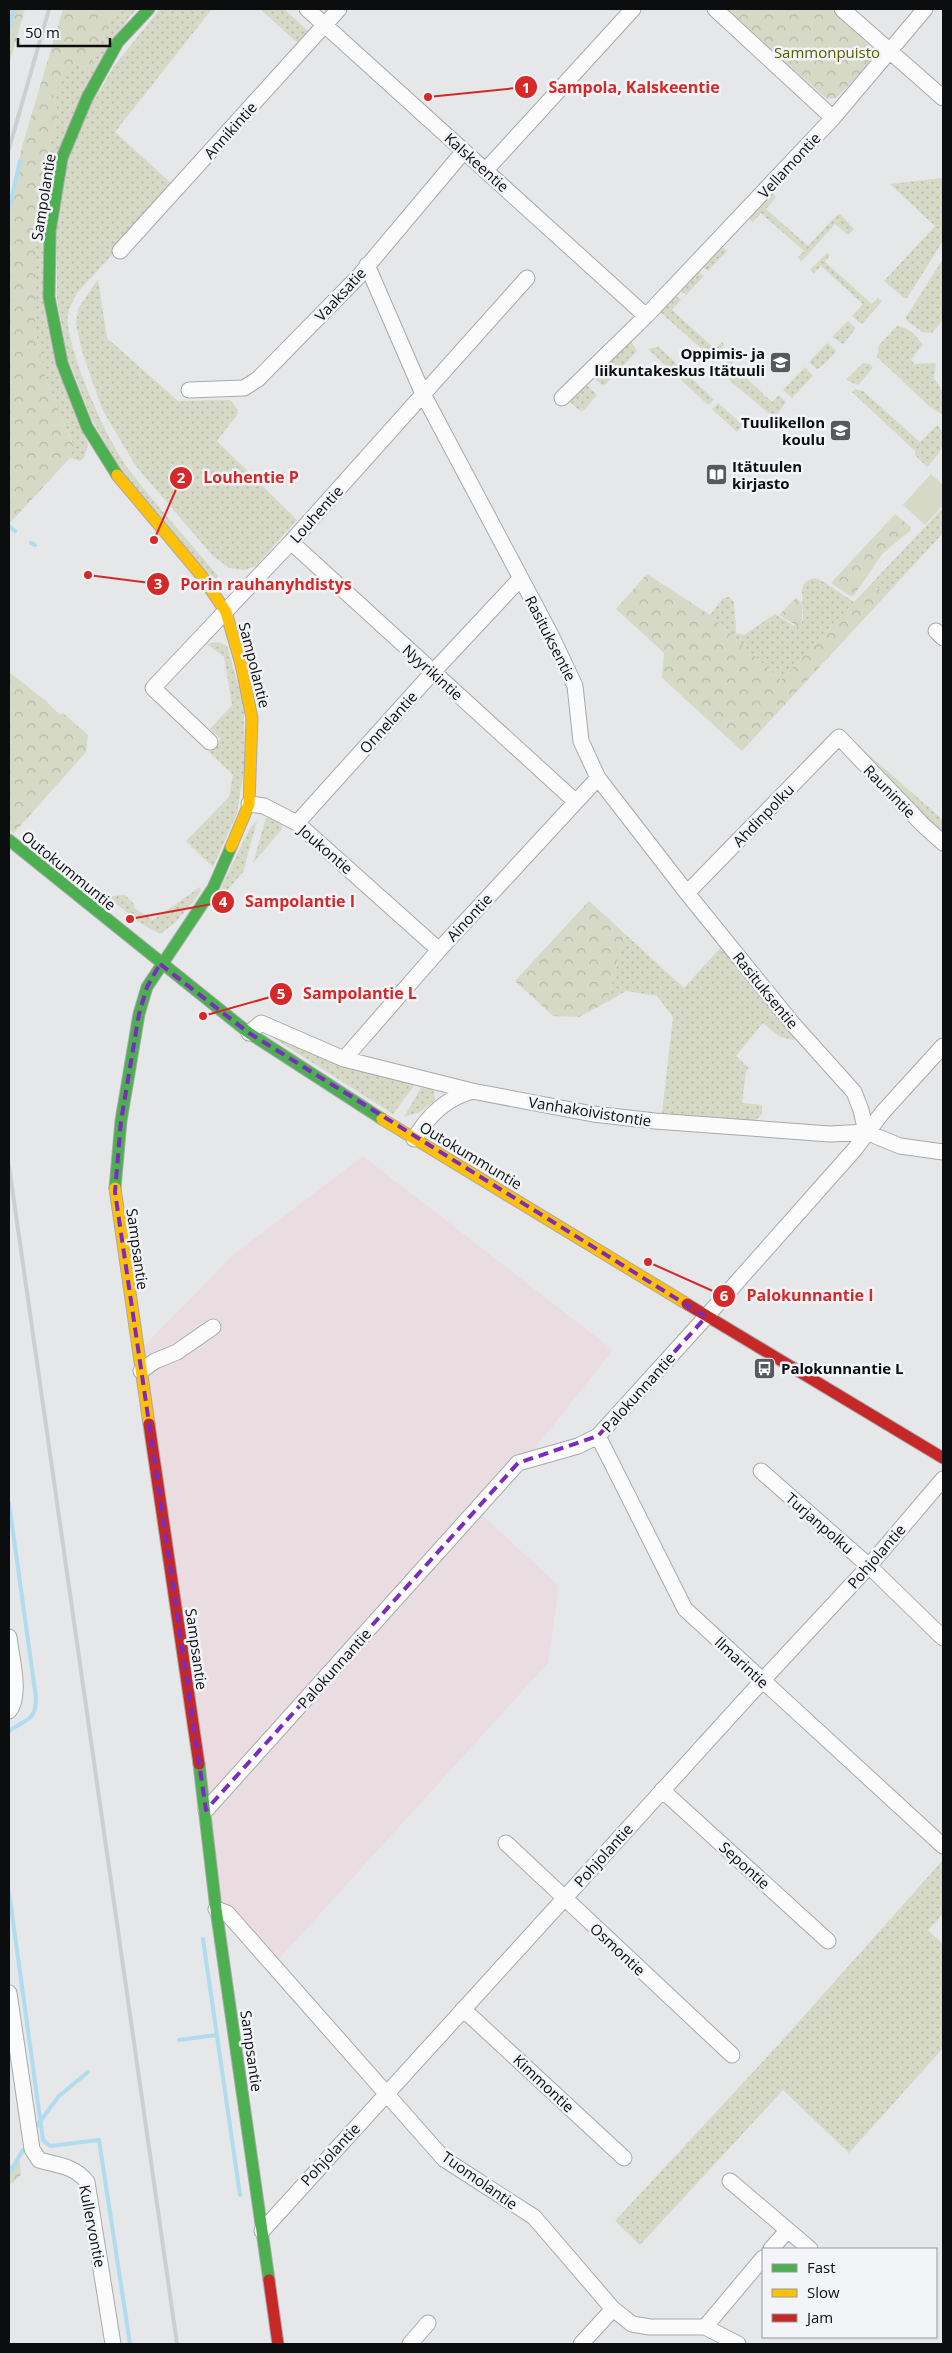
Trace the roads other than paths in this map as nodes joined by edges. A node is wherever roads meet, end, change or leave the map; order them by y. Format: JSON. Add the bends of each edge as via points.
{"nodes":[{"id":1,"x":149,"y":9,"type":"edge"},
{"id":2,"x":307,"y":9,"type":"edge"},
{"id":3,"x":339,"y":9,"type":"edge"},
{"id":4,"x":633,"y":9,"type":"edge"},
{"id":5,"x":715,"y":9,"type":"edge"},
{"id":6,"x":842,"y":9,"type":"edge"},
{"id":7,"x":925,"y":9,"type":"edge"},
{"id":8,"x":325,"y":25,"type":"junction"},
{"id":9,"x":888,"y":51,"type":"junction"},
{"id":10,"x":943,"y":98,"type":"edge"},
{"id":11,"x":833,"y":118,"type":"junction"},
{"id":12,"x":464,"y":151,"type":"junction"},
{"id":13,"x":486,"y":170,"type":"junction"},
{"id":14,"x":120,"y":251,"type":"dead end"},
{"id":15,"x":368,"y":265,"type":"junction"},
{"id":16,"x":527,"y":278,"type":"dead end"},
{"id":17,"x":646,"y":316,"type":"junction"},
{"id":18,"x":190,"y":390,"type":"dead end"},
{"id":19,"x":422,"y":394,"type":"junction"},
{"id":20,"x":562,"y":398,"type":"dead end"},
{"id":21,"x":291,"y":542,"type":"junction"},
{"id":22,"x":520,"y":579,"type":"junction"},
{"id":23,"x":226,"y":612,"type":"junction"},
{"id":24,"x":432,"y":672,"type":"junction"},
{"id":25,"x":839,"y":737,"type":"joint"},
{"id":26,"x":210,"y":742,"type":"dead end"},
{"id":27,"x":598,"y":778,"type":"junction"},
{"id":28,"x":576,"y":802,"type":"junction"},
{"id":29,"x":249,"y":804,"type":"junction"},
{"id":30,"x":297,"y":823,"type":"junction"},
{"id":31,"x":9,"y":840,"type":"edge"},
{"id":32,"x":943,"y":843,"type":"edge"},
{"id":33,"x":687,"y":893,"type":"junction"},
{"id":34,"x":439,"y":950,"type":"junction"},
{"id":35,"x":160,"y":964,"type":"junction"},
{"id":36,"x":249,"y":1033,"type":"junction"},
{"id":37,"x":943,"y":1046,"type":"edge"},
{"id":38,"x":344,"y":1059,"type":"junction"},
{"id":39,"x":472,"y":1092,"type":"junction"},
{"id":40,"x":866,"y":1132,"type":"junction"},
{"id":41,"x":414,"y":1139,"type":"junction"},
{"id":42,"x":943,"y":1152,"type":"edge"},
{"id":43,"x":706,"y":1317,"type":"junction"},
{"id":44,"x":213,"y":1327,"type":"dead end"},
{"id":45,"x":141,"y":1371,"type":"junction"},
{"id":46,"x":598,"y":1436,"type":"junction"},
{"id":47,"x":943,"y":1458,"type":"edge"},
{"id":48,"x":761,"y":1470,"type":"dead end"},
{"id":49,"x":943,"y":1479,"type":"edge"},
{"id":50,"x":869,"y":1566,"type":"junction"},
{"id":51,"x":9,"y":1637,"type":"edge"},
{"id":52,"x":943,"y":1638,"type":"edge"},
{"id":53,"x":762,"y":1681,"type":"junction"},
{"id":54,"x":9,"y":1711,"type":"edge"},
{"id":55,"x":662,"y":1790,"type":"junction"},
{"id":56,"x":206,"y":1810,"type":"junction"},
{"id":57,"x":506,"y":1843,"type":"dead end"},
{"id":58,"x":943,"y":1846,"type":"edge"},
{"id":59,"x":564,"y":1899,"type":"junction"},
{"id":60,"x":216,"y":1909,"type":"junction"},
{"id":61,"x":828,"y":1941,"type":"dead end"},
{"id":62,"x":9,"y":1993,"type":"edge"},
{"id":63,"x":463,"y":2009,"type":"junction"},
{"id":64,"x":732,"y":2055,"type":"dead end"},
{"id":65,"x":387,"y":2092,"type":"junction"},
{"id":66,"x":624,"y":2158,"type":"dead end"},
{"id":67,"x":730,"y":2181,"type":"dead end"},
{"id":68,"x":262,"y":2231,"type":"junction"},
{"id":69,"x":787,"y":2231,"type":"junction"},
{"id":70,"x":772,"y":2248,"type":"edge"},
{"id":71,"x":809,"y":2248,"type":"edge"},
{"id":72,"x":762,"y":2259,"type":"edge"},
{"id":73,"x":613,"y":2309,"type":"junction"},
{"id":74,"x":428,"y":2323,"type":"dead end"},
{"id":75,"x":705,"y":2327,"type":"junction"},
{"id":76,"x":113,"y":2344,"type":"edge"},
{"id":77,"x":278,"y":2344,"type":"edge"},
{"id":78,"x":410,"y":2344,"type":"edge"},
{"id":79,"x":581,"y":2344,"type":"edge"},
{"id":80,"x":738,"y":2344,"type":"edge"}],
"edges":[{"from":1,"to":23,"type":"street","name":"Sampolantie","via":[[118,42],[87,98],[62,158],[50,232],[49,297],[62,363],[88,427],[121,482],[200,575]]},
{"from":2,"to":8,"type":"street","name":"Kalskeentie"},
{"from":3,"to":8,"type":"street","name":"Annikintie"},
{"from":4,"to":13,"type":"street"},
{"from":5,"to":11,"type":"street"},
{"from":6,"to":9,"type":"street"},
{"from":7,"to":9,"type":"street","name":"Vellamontie"},
{"from":8,"to":12,"type":"street","name":"Kalskeentie"},
{"from":8,"to":14,"type":"street","name":"Annikintie"},
{"from":9,"to":10,"type":"street"},
{"from":9,"to":11,"type":"street","name":"Vellamontie"},
{"from":11,"to":17,"type":"street","name":"Vellamontie"},
{"from":12,"to":13,"type":"street","name":"Kalskeentie"},
{"from":12,"to":15,"type":"street","name":"Vaaksatie"},
{"from":13,"to":17,"type":"street","name":"Kalskeentie"},
{"from":15,"to":18,"type":"street","name":"Vaaksatie","via":[[258,379],[244,388]]},
{"from":15,"to":19,"type":"street","name":"Rasituksentie"},
{"from":16,"to":19,"type":"street","name":"Louhentie"},
{"from":17,"to":20,"type":"street","name":"Vellamontie"},
{"from":19,"to":21,"type":"street","name":"Louhentie"},
{"from":19,"to":22,"type":"street","name":"Rasituksentie"},
{"from":21,"to":23,"type":"street","name":"Louhentie"},
{"from":21,"to":24,"type":"street","name":"Nyyrikintie"},
{"from":22,"to":24,"type":"street","name":"Onnelantie"},
{"from":22,"to":27,"type":"street","name":"Rasituksentie","via":[[575,686],[581,741]]},
{"from":23,"to":26,"type":"street","name":"Louhentie","via":[[153,688]]},
{"from":23,"to":29,"type":"street","name":"Sampolantie","via":[[252,718]]},
{"from":24,"to":28,"type":"street","name":"Nyyrikintie"},
{"from":24,"to":30,"type":"street","name":"Onnelantie"},
{"from":25,"to":32,"type":"street","name":"Raunintie"},
{"from":25,"to":33,"type":"street","name":"Ahdinpolku"},
{"from":27,"to":28,"type":"street","name":"Ainontie"},
{"from":27,"to":33,"type":"street","name":"Rasituksentie"},
{"from":28,"to":34,"type":"street","name":"Ainontie"},
{"from":29,"to":30,"type":"street","name":"Joukontie","via":[[264,806]]},
{"from":29,"to":35,"type":"street","name":"Sampolantie","via":[[213,888]]},
{"from":30,"to":34,"type":"street","name":"Joukontie"},
{"from":31,"to":35,"type":"street","name":"Outokummuntie"},
{"from":33,"to":40,"type":"street","name":"Rasituksentie","via":[[793,1024],[854,1092]]},
{"from":34,"to":38,"type":"street","name":"Ainontie"},
{"from":35,"to":36,"type":"street","name":"Outokummuntie"},
{"from":35,"to":45,"type":"street","name":"Sampsantie","via":[[147,987],[139,1014],[121,1121],[115,1192]]},
{"from":36,"to":38,"type":"street","name":"Vanhakoivistontie","via":[[261,1024]]},
{"from":36,"to":41,"type":"street","name":"Outokummuntie"},
{"from":37,"to":40,"type":"street","name":"Palokunnantie"},
{"from":38,"to":39,"type":"street","name":"Vanhakoivistontie"},
{"from":39,"to":40,"type":"street","name":"Vanhakoivistontie","via":[[655,1122],[830,1134]]},
{"from":39,"to":41,"type":"street","via":[[456,1096],[442,1106],[426,1119]]},
{"from":40,"to":42,"type":"street","name":"Vanhakoivistontie","via":[[900,1146]]},
{"from":40,"to":43,"type":"street","name":"Palokunnantie","via":[[855,1149]]},
{"from":41,"to":43,"type":"street","name":"Outokummuntie"},
{"from":43,"to":46,"type":"street","name":"Palokunnantie"},
{"from":43,"to":47,"type":"street","name":"Outokummuntie"},
{"from":44,"to":45,"type":"street","via":[[177,1352]]},
{"from":45,"to":56,"type":"street","name":"Sampsantie"},
{"from":46,"to":53,"type":"street","name":"Ilmarintie","via":[[685,1609]]},
{"from":46,"to":56,"type":"street","name":"Palokunnantie","via":[[578,1446],[518,1463]]},
{"from":48,"to":50,"type":"street","name":"Turjanpolku"},
{"from":49,"to":50,"type":"street","name":"Pohjolantie"},
{"from":50,"to":52,"type":"street","name":"Turjanpolku"},
{"from":50,"to":53,"type":"street","name":"Pohjolantie"},
{"from":51,"to":54,"type":"street","via":[[16,1692],[14,1706]]},
{"from":53,"to":55,"type":"street","name":"Pohjolantie"},
{"from":53,"to":58,"type":"street","name":"Ilmarintie"},
{"from":55,"to":59,"type":"street","name":"Pohjolantie"},
{"from":55,"to":61,"type":"street","name":"Sepontie"},
{"from":56,"to":60,"type":"street","name":"Sampsantie"},
{"from":57,"to":59,"type":"street","name":"Osmontie"},
{"from":59,"to":63,"type":"street","name":"Pohjolantie"},
{"from":59,"to":64,"type":"street","name":"Osmontie"},
{"from":60,"to":65,"type":"street","name":"Tuomolantie","via":[[227,1913]]},
{"from":60,"to":68,"type":"street","name":"Sampsantie"},
{"from":62,"to":76,"type":"street","name":"Kullervontie","via":[[34,2155],[39,2160],[72,2168],[87,2182]]},
{"from":63,"to":65,"type":"street","name":"Pohjolantie"},
{"from":63,"to":66,"type":"street","name":"Kimmontie"},
{"from":65,"to":68,"type":"street","name":"Pohjolantie"},
{"from":65,"to":73,"type":"street","name":"Tuomolantie","via":[[444,2159],[534,2217]]},
{"from":67,"to":69,"type":"street"},
{"from":68,"to":77,"type":"street","name":"Sampsantie"},
{"from":69,"to":70,"type":"street"},
{"from":69,"to":71,"type":"street"},
{"from":72,"to":75,"type":"street"},
{"from":73,"to":75,"type":"street","name":"Tuomolantie","via":[[632,2324]]},
{"from":73,"to":79,"type":"street"},
{"from":74,"to":78,"type":"street"},
{"from":75,"to":80,"type":"street","name":"Tuomolantie"}]}
